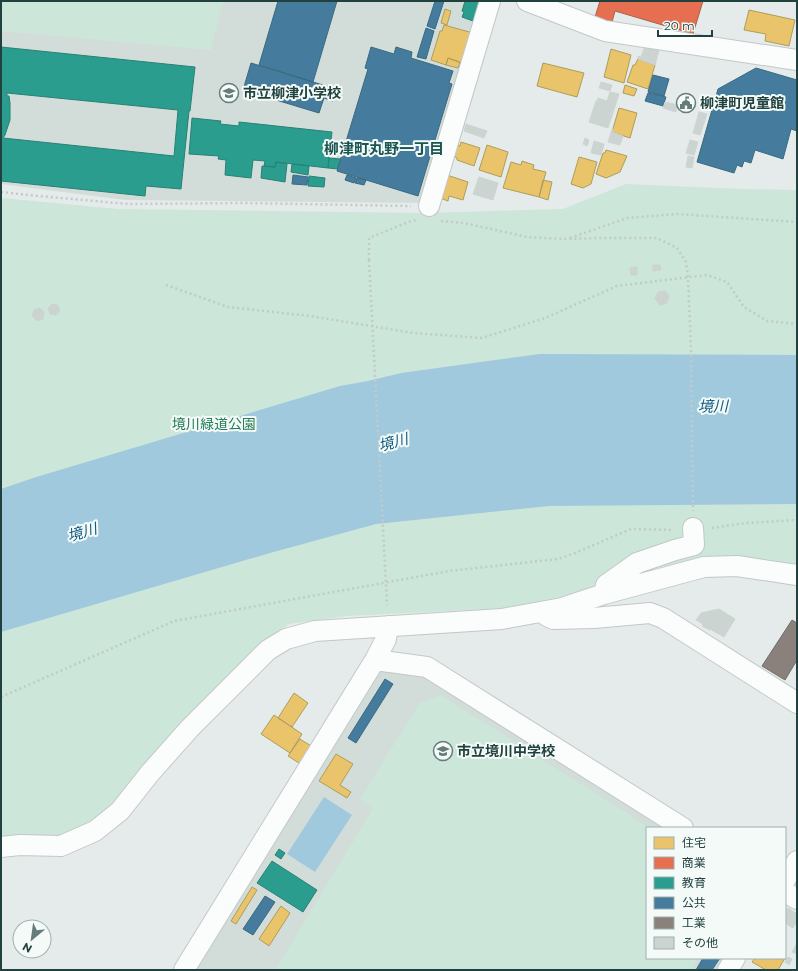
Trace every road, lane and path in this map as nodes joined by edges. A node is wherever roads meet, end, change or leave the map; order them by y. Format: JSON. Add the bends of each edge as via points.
{"nodes":[{"id":1,"x":490,"y":1,"type":"edge"},
{"id":2,"x":527,"y":1,"type":"edge"},
{"id":3,"x":797,"y":60,"type":"edge"},
{"id":4,"x":1,"y":192,"type":"edge"},
{"id":5,"x":428,"y":213,"type":"junction"},
{"id":6,"x":797,"y":222,"type":"edge"},
{"id":7,"x":566,"y":239,"type":"junction"},
{"id":8,"x":688,"y":277,"type":"junction"},
{"id":9,"x":166,"y":285,"type":"dead end"},
{"id":10,"x":797,"y":324,"type":"edge"},
{"id":11,"x":797,"y":520,"type":"edge"},
{"id":12,"x":693,"y":529,"type":"junction"},
{"id":13,"x":797,"y":575,"type":"edge"},
{"id":14,"x":604,"y":594,"type":"junction"},
{"id":15,"x":387,"y":604,"type":"dead end"},
{"id":16,"x":539,"y":612,"type":"junction"},
{"id":17,"x":388,"y":626,"type":"junction"},
{"id":18,"x":375,"y":660,"type":"junction"},
{"id":19,"x":1,"y":697,"type":"edge"},
{"id":20,"x":797,"y":703,"type":"edge"},
{"id":21,"x":682,"y":827,"type":"edge"},
{"id":22,"x":1,"y":847,"type":"edge"},
{"id":23,"x":797,"y":861,"type":"edge"},
{"id":24,"x":786,"y":878,"type":"edge"},
{"id":25,"x":786,"y":893,"type":"edge"},
{"id":26,"x":797,"y":899,"type":"edge"},
{"id":27,"x":735,"y":959,"type":"edge"},
{"id":28,"x":184,"y":970,"type":"edge"},
{"id":29,"x":728,"y":970,"type":"edge"}],
"edges":[{"from":1,"to":5,"type":"street"},
{"from":2,"to":3,"type":"street","via":[[605,31]]},
{"from":4,"to":5,"type":"path","via":[[128,204],[244,203]]},
{"from":5,"to":7,"type":"path","via":[[527,237]]},
{"from":5,"to":15,"type":"path","bridge":true,"via":[[369,238]]},
{"from":6,"to":7,"type":"path","via":[[677,214],[627,218]]},
{"from":7,"to":8,"type":"path","via":[[656,238],[677,248],[686,262]]},
{"from":8,"to":9,"type":"path","via":[[617,286],[545,318],[482,338],[413,333],[310,316],[228,307]]},
{"from":8,"to":10,"type":"path","via":[[707,275],[727,282],[744,307],[767,321]]},
{"from":8,"to":12,"type":"path"},
{"from":11,"to":12,"type":"path"},
{"from":12,"to":14,"type":"street","via":[[694,545],[637,563],[606,585]]},
{"from":12,"to":19,"type":"path","via":[[631,529],[558,559],[449,571],[174,621]]},
{"from":13,"to":14,"type":"street","via":[[737,566],[704,567]]},
{"from":14,"to":16,"type":"street","via":[[562,608]]},
{"from":16,"to":17,"type":"street","via":[[502,619]]},
{"from":16,"to":20,"type":"street","via":[[553,619],[650,614],[663,618]]},
{"from":17,"to":18,"type":"street","via":[[386,638]]},
{"from":17,"to":22,"type":"street","via":[[315,631],[286,639],[268,650],[190,728],[120,812],[94,831],[61,846]]},
{"from":18,"to":21,"type":"street","via":[[427,667]]},
{"from":18,"to":28,"type":"street"},
{"from":23,"to":24,"type":"street"},
{"from":25,"to":26,"type":"street"},
{"from":27,"to":29,"type":"street"}]}
